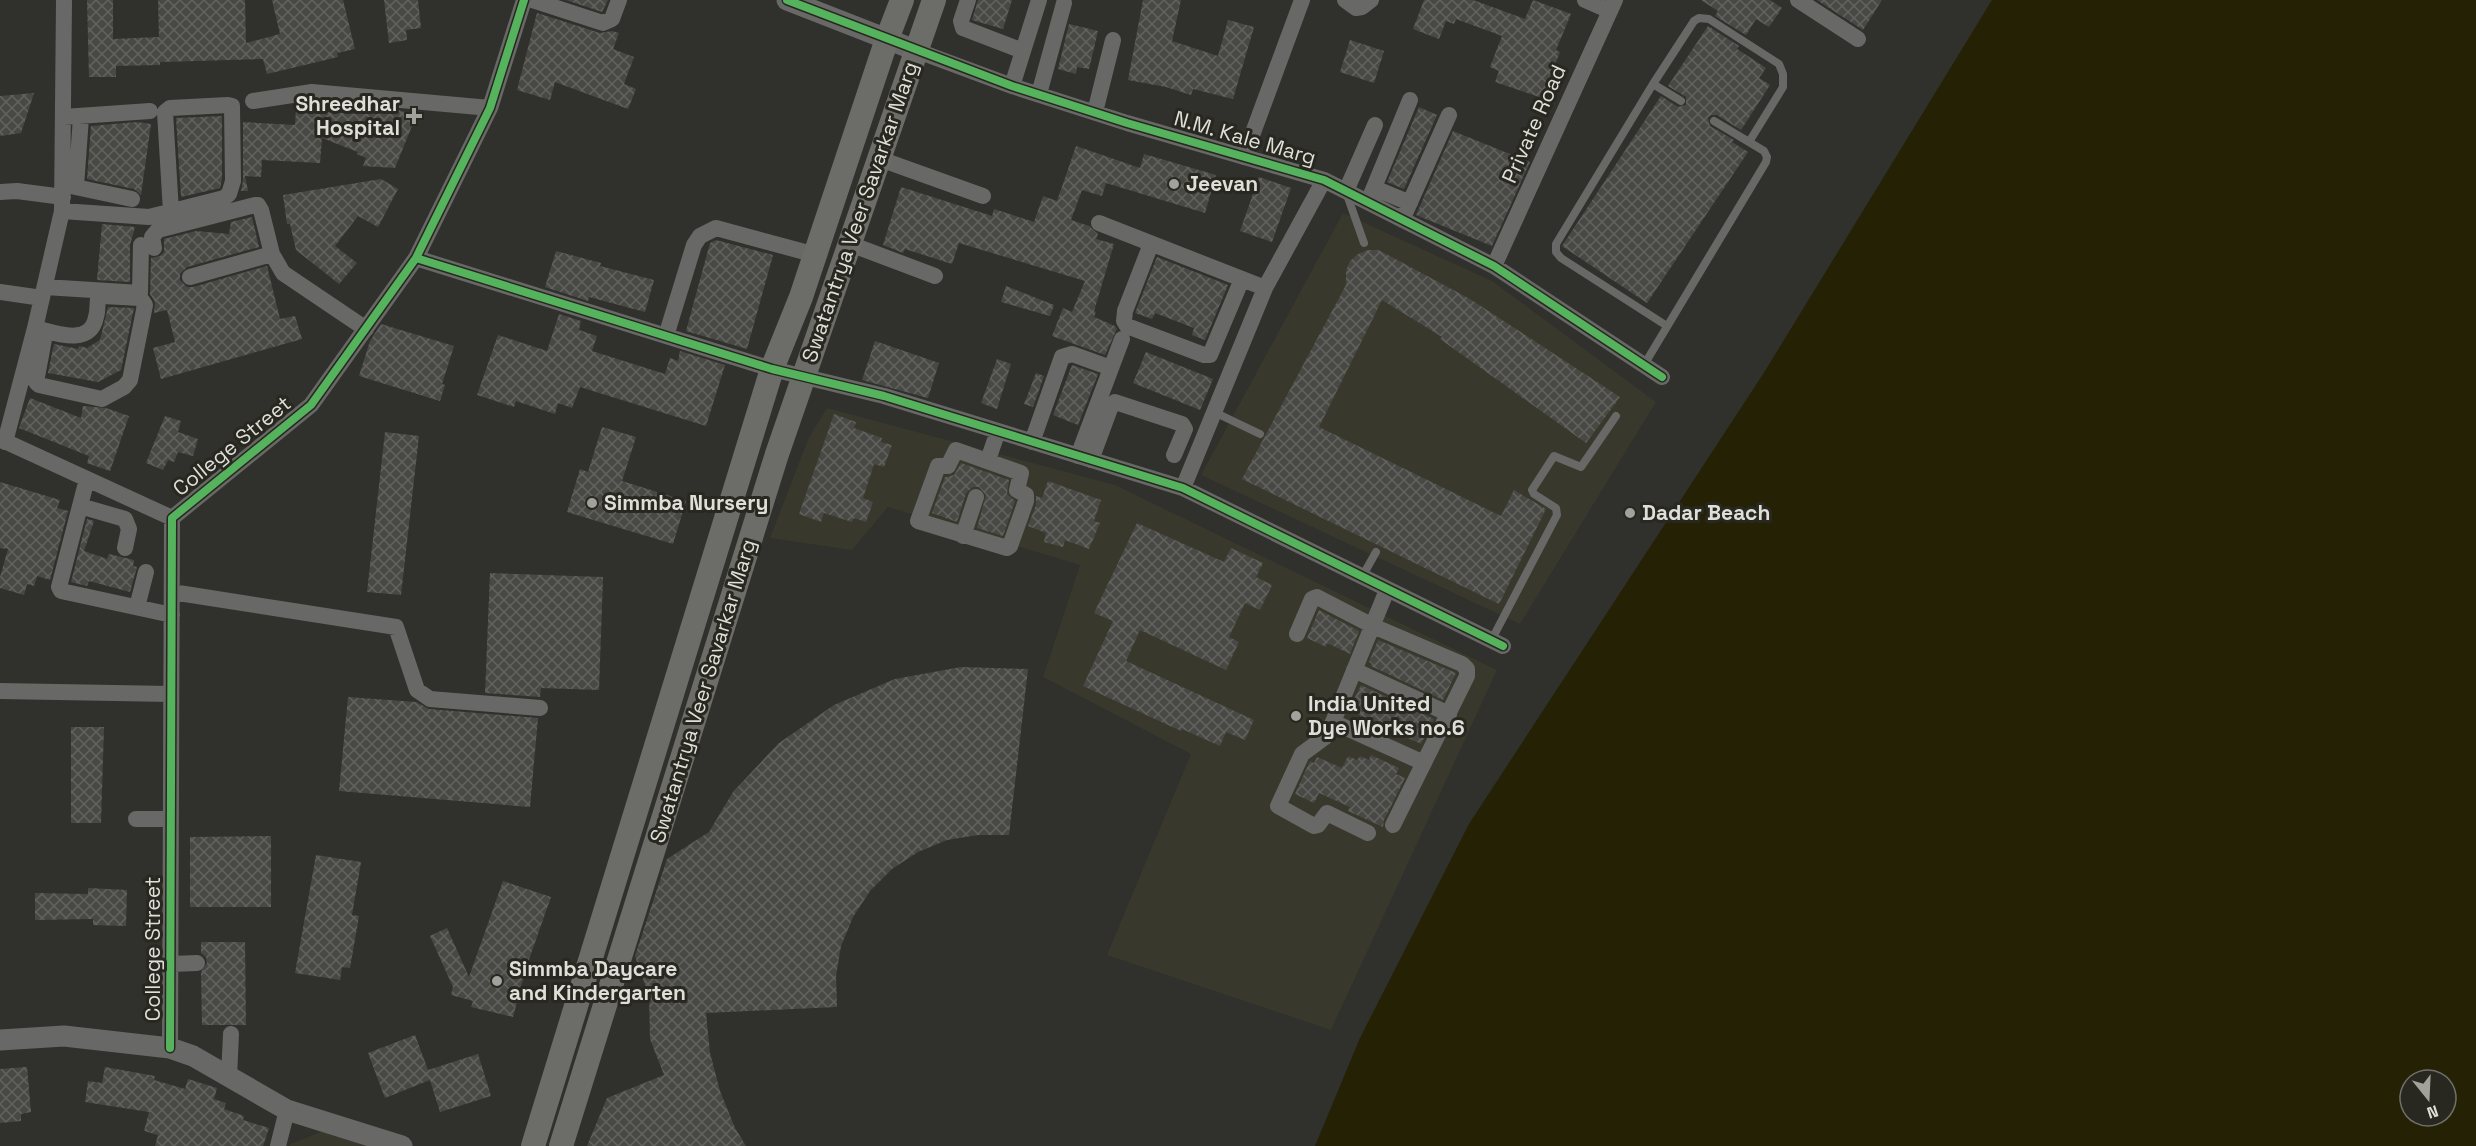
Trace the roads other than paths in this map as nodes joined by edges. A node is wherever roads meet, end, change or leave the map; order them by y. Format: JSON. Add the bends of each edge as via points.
{"nodes":[{"id":1,"x":64,"y":0,"type":"edge"},
{"id":2,"x":524,"y":0,"type":"edge"},
{"id":3,"x":532,"y":0,"type":"edge"},
{"id":4,"x":619,"y":0,"type":"edge"},
{"id":5,"x":787,"y":0,"type":"edge"},
{"id":6,"x":902,"y":0,"type":"edge"},
{"id":7,"x":934,"y":0,"type":"edge"},
{"id":8,"x":968,"y":0,"type":"edge"},
{"id":9,"x":1039,"y":0,"type":"edge"},
{"id":10,"x":1302,"y":0,"type":"edge"},
{"id":11,"x":1345,"y":0,"type":"edge"},
{"id":12,"x":1371,"y":0,"type":"edge"},
{"id":13,"x":1585,"y":0,"type":"edge"},
{"id":14,"x":1064,"y":3,"type":"dead end"},
{"id":15,"x":1808,"y":3,"type":"edge"},
{"id":16,"x":1612,"y":5,"type":"edge"},
{"id":17,"x":887,"y":39,"type":"junction"},
{"id":18,"x":1858,"y":39,"type":"dead end"},
{"id":19,"x":1113,"y":40,"type":"dead end"},
{"id":20,"x":915,"y":50,"type":"junction"},
{"id":21,"x":1023,"y":51,"type":"junction"},
{"id":22,"x":1653,"y":84,"type":"junction"},
{"id":23,"x":1012,"y":86,"type":"junction"},
{"id":24,"x":1039,"y":94,"type":"junction"},
{"id":25,"x":1410,"y":100,"type":"dead end"},
{"id":26,"x":252,"y":101,"type":"dead end"},
{"id":27,"x":1681,"y":101,"type":"dead end"},
{"id":28,"x":490,"y":108,"type":"junction"},
{"id":29,"x":150,"y":111,"type":"dead end"},
{"id":30,"x":1095,"y":112,"type":"junction"},
{"id":31,"x":1449,"y":115,"type":"dead end"},
{"id":32,"x":64,"y":117,"type":"junction"},
{"id":33,"x":81,"y":117,"type":"junction"},
{"id":34,"x":1714,"y":121,"type":"dead end"},
{"id":35,"x":1375,"y":125,"type":"dead end"},
{"id":36,"x":1749,"y":142,"type":"junction"},
{"id":37,"x":1244,"y":157,"type":"junction"},
{"id":38,"x":880,"y":159,"type":"junction"},
{"id":39,"x":1324,"y":180,"type":"junction"},
{"id":40,"x":1346,"y":191,"type":"junction"},
{"id":41,"x":0,"y":192,"type":"edge"},
{"id":42,"x":66,"y":195,"type":"junction"},
{"id":43,"x":1371,"y":195,"type":"junction"},
{"id":44,"x":983,"y":196,"type":"dead end"},
{"id":45,"x":132,"y":199,"type":"dead end"},
{"id":46,"x":1410,"y":203,"type":"junction"},
{"id":47,"x":171,"y":212,"type":"junction"},
{"id":48,"x":1402,"y":220,"type":"junction"},
{"id":49,"x":1099,"y":223,"type":"dead end"},
{"id":50,"x":1364,"y":243,"type":"dead end"},
{"id":51,"x":850,"y":244,"type":"junction"},
{"id":52,"x":1151,"y":244,"type":"junction"},
{"id":53,"x":272,"y":254,"type":"junction"},
{"id":54,"x":816,"y":255,"type":"junction"},
{"id":55,"x":416,"y":258,"type":"junction"},
{"id":56,"x":1494,"y":266,"type":"junction"},
{"id":57,"x":935,"y":276,"type":"dead end"},
{"id":58,"x":190,"y":277,"type":"dead end"},
{"id":59,"x":1242,"y":279,"type":"junction"},
{"id":60,"x":1265,"y":288,"type":"junction"},
{"id":61,"x":0,"y":292,"type":"edge"},
{"id":62,"x":44,"y":292,"type":"junction"},
{"id":63,"x":1667,"y":326,"type":"junction"},
{"id":64,"x":40,"y":329,"type":"junction"},
{"id":65,"x":366,"y":329,"type":"junction"},
{"id":66,"x":666,"y":336,"type":"junction"},
{"id":67,"x":1122,"y":339,"type":"dead end"},
{"id":68,"x":36,"y":347,"type":"junction"},
{"id":69,"x":1644,"y":365,"type":"junction"},
{"id":70,"x":1111,"y":368,"type":"junction"},
{"id":71,"x":772,"y":369,"type":"junction"},
{"id":72,"x":804,"y":376,"type":"junction"},
{"id":73,"x":1662,"y":377,"type":"dead end"},
{"id":74,"x":1214,"y":412,"type":"junction"},
{"id":75,"x":1616,"y":416,"type":"dead end"},
{"id":76,"x":998,"y":431,"type":"junction"},
{"id":77,"x":1260,"y":434,"type":"dead end"},
{"id":78,"x":3,"y":440,"type":"edge"},
{"id":79,"x":1032,"y":442,"type":"junction"},
{"id":80,"x":1174,"y":455,"type":"dead end"},
{"id":81,"x":1085,"y":458,"type":"junction"},
{"id":82,"x":988,"y":460,"type":"junction"},
{"id":83,"x":87,"y":479,"type":"junction"},
{"id":84,"x":1182,"y":488,"type":"junction"},
{"id":85,"x":976,"y":497,"type":"dead end"},
{"id":86,"x":80,"y":506,"type":"junction"},
{"id":87,"x":172,"y":518,"type":"junction"},
{"id":88,"x":963,"y":536,"type":"junction"},
{"id":89,"x":125,"y":548,"type":"dead end"},
{"id":90,"x":1376,"y":552,"type":"dead end"},
{"id":91,"x":146,"y":572,"type":"dead end"},
{"id":92,"x":1362,"y":577,"type":"junction"},
{"id":93,"x":1388,"y":590,"type":"junction"},
{"id":94,"x":172,"y":592,"type":"junction"},
{"id":95,"x":137,"y":607,"type":"junction"},
{"id":96,"x":172,"y":615,"type":"junction"},
{"id":97,"x":1373,"y":626,"type":"junction"},
{"id":98,"x":1297,"y":634,"type":"dead end"},
{"id":99,"x":1497,"y":644,"type":"joint"},
{"id":100,"x":1354,"y":670,"type":"junction"},
{"id":101,"x":0,"y":691,"type":"edge"},
{"id":102,"x":171,"y":694,"type":"junction"},
{"id":103,"x":540,"y":708,"type":"dead end"},
{"id":104,"x":1449,"y":714,"type":"junction"},
{"id":105,"x":1333,"y":722,"type":"junction"},
{"id":106,"x":1424,"y":763,"type":"junction"},
{"id":107,"x":136,"y":819,"type":"dead end"},
{"id":108,"x":171,"y":819,"type":"junction"},
{"id":109,"x":1393,"y":825,"type":"dead end"},
{"id":110,"x":1368,"y":833,"type":"dead end"},
{"id":111,"x":197,"y":963,"type":"dead end"},
{"id":112,"x":171,"y":964,"type":"junction"},
{"id":113,"x":231,"y":1034,"type":"dead end"},
{"id":114,"x":0,"y":1040,"type":"edge"},
{"id":115,"x":170,"y":1047,"type":"junction"},
{"id":116,"x":229,"y":1077,"type":"junction"},
{"id":117,"x":287,"y":1110,"type":"junction"},
{"id":118,"x":278,"y":1146,"type":"edge"},
{"id":119,"x":402,"y":1146,"type":"edge"},
{"id":120,"x":533,"y":1146,"type":"edge"},
{"id":121,"x":561,"y":1146,"type":"edge"}],
"edges":[{"from":1,"to":32,"type":"street"},
{"from":2,"to":28,"type":"street","name":"College Street"},
{"from":3,"to":4,"type":"street","via":[[603,23],[612,19]]},
{"from":5,"to":17,"type":"street","name":"N.M. Kale Marg"},
{"from":6,"to":17,"type":"main road","name":"Swatantrya Veer Savarkar Marg"},
{"from":7,"to":20,"type":"main road","name":"Swatantrya Veer Savarkar Marg"},
{"from":8,"to":21,"type":"street","via":[[961,21],[963,28]]},
{"from":9,"to":21,"type":"street"},
{"from":10,"to":37,"type":"street"},
{"from":11,"to":12,"type":"street","via":[[1356,8]]},
{"from":13,"to":16,"type":"street"},
{"from":14,"to":24,"type":"street"},
{"from":15,"to":18,"type":"street"},
{"from":16,"to":56,"type":"street","name":"Private Road"},
{"from":17,"to":20,"type":"street","name":"N.M. Kale Marg"},
{"from":17,"to":54,"type":"main road","name":"Swatantrya Veer Savarkar Marg"},
{"from":19,"to":30,"type":"street","via":[[1102,71]]},
{"from":20,"to":23,"type":"street","name":"N.M. Kale Marg"},
{"from":20,"to":38,"type":"main road","name":"Swatantrya Veer Savarkar Marg"},
{"from":21,"to":23,"type":"street"},
{"from":22,"to":27,"type":"lane"},
{"from":22,"to":36,"type":"lane","via":[[1694,21],[1709,19],[1779,64],[1783,74],[1783,87]]},
{"from":22,"to":63,"type":"lane","via":[[1556,244],[1556,252]]},
{"from":23,"to":24,"type":"street","name":"N.M. Kale Marg"},
{"from":24,"to":30,"type":"street","name":"N.M. Kale Marg"},
{"from":25,"to":43,"type":"street"},
{"from":26,"to":28,"type":"street","via":[[312,92]]},
{"from":28,"to":55,"type":"street","name":"College Street"},
{"from":29,"to":33,"type":"street"},
{"from":30,"to":37,"type":"street","name":"N.M. Kale Marg"},
{"from":31,"to":46,"type":"street"},
{"from":32,"to":33,"type":"street"},
{"from":32,"to":42,"type":"street"},
{"from":33,"to":42,"type":"street"},
{"from":34,"to":36,"type":"lane"},
{"from":35,"to":40,"type":"street"},
{"from":36,"to":63,"type":"lane","via":[[1764,151],[1766,162]]},
{"from":37,"to":39,"type":"street","name":"N.M. Kale Marg"},
{"from":38,"to":44,"type":"street"},
{"from":38,"to":51,"type":"main road","name":"Swatantrya Veer Savarkar Marg"},
{"from":39,"to":40,"type":"street","name":"N.M. Kale Marg"},
{"from":39,"to":60,"type":"street"},
{"from":40,"to":43,"type":"street","name":"N.M. Kale Marg"},
{"from":40,"to":50,"type":"lane"},
{"from":41,"to":42,"type":"street"},
{"from":42,"to":45,"type":"street"},
{"from":42,"to":47,"type":"street","via":[[126,217]]},
{"from":42,"to":62,"type":"street"},
{"from":43,"to":46,"type":"street"},
{"from":43,"to":48,"type":"street","name":"N.M. Kale Marg"},
{"from":46,"to":48,"type":"street"},
{"from":47,"to":47,"type":"street","via":[[165,112],[170,108],[232,106],[233,181],[229,194]]},
{"from":48,"to":56,"type":"street","name":"N.M. Kale Marg"},
{"from":49,"to":52,"type":"street"},
{"from":51,"to":57,"type":"street"},
{"from":51,"to":72,"type":"main road","name":"Swatantrya Veer Savarkar Marg"},
{"from":52,"to":59,"type":"street"},
{"from":52,"to":59,"type":"street","via":[[1124,317],[1127,326],[1210,355]]},
{"from":53,"to":58,"type":"street"},
{"from":53,"to":62,"type":"street","via":[[261,210],[255,205],[158,230],[147,246],[140,293]]},
{"from":53,"to":65,"type":"street","via":[[283,273]]},
{"from":54,"to":66,"type":"street","via":[[716,228],[708,230],[694,245]]},
{"from":54,"to":71,"type":"main road","name":"Swatantrya Veer Savarkar Marg"},
{"from":55,"to":65,"type":"street","name":"College Street"},
{"from":55,"to":66,"type":"street"},
{"from":56,"to":69,"type":"street","name":"N.M. Kale Marg"},
{"from":59,"to":60,"type":"street"},
{"from":60,"to":74,"type":"street"},
{"from":61,"to":62,"type":"street"},
{"from":62,"to":64,"type":"street"},
{"from":63,"to":69,"type":"lane"},
{"from":64,"to":68,"type":"street"},
{"from":64,"to":68,"type":"street","via":[[72,336],[85,334],[92,328],[98,298],[103,296],[140,298],[145,305],[130,380],[111,396],[97,399],[38,384]]},
{"from":65,"to":87,"type":"street","name":"College Street","via":[[311,405]]},
{"from":66,"to":71,"type":"street"},
{"from":67,"to":70,"type":"street"},
{"from":68,"to":78,"type":"street"},
{"from":69,"to":73,"type":"street","name":"N.M. Kale Marg"},
{"from":70,"to":79,"type":"street","via":[[1072,354],[1062,357]]},
{"from":70,"to":81,"type":"street"},
{"from":71,"to":72,"type":"street"},
{"from":71,"to":120,"type":"main road","name":"Swatantrya Veer Savarkar Marg"},
{"from":72,"to":76,"type":"street"},
{"from":72,"to":121,"type":"main road","name":"Swatantrya Veer Savarkar Marg"},
{"from":74,"to":77,"type":"lane"},
{"from":74,"to":84,"type":"street"},
{"from":75,"to":99,"type":"lane","via":[[1581,467],[1554,456],[1532,490],[1556,508],[1557,515]]},
{"from":76,"to":79,"type":"street"},
{"from":76,"to":82,"type":"street"},
{"from":78,"to":83,"type":"street"},
{"from":79,"to":81,"type":"street"},
{"from":80,"to":81,"type":"street","via":[[1185,429],[1182,424],[1115,402]]},
{"from":81,"to":84,"type":"street"},
{"from":82,"to":88,"type":"street","via":[[955,451],[948,466],[938,466],[918,517],[920,523]]},
{"from":82,"to":88,"type":"street","via":[[1021,472],[1017,490],[1026,495],[1026,501],[1007,548]]},
{"from":83,"to":86,"type":"street"},
{"from":83,"to":87,"type":"street"},
{"from":84,"to":92,"type":"street"},
{"from":85,"to":88,"type":"street"},
{"from":86,"to":89,"type":"street","via":[[125,519],[129,529]]},
{"from":86,"to":95,"type":"street","via":[[61,591]]},
{"from":87,"to":94,"type":"street","name":"College Street"},
{"from":90,"to":92,"type":"lane"},
{"from":91,"to":95,"type":"street"},
{"from":92,"to":93,"type":"street"},
{"from":93,"to":97,"type":"street"},
{"from":93,"to":99,"type":"street"},
{"from":94,"to":96,"type":"street","name":"College Street"},
{"from":94,"to":103,"type":"street","via":[[396,627],[417,690],[430,699]]},
{"from":95,"to":96,"type":"street"},
{"from":96,"to":102,"type":"street","name":"College Street"},
{"from":97,"to":98,"type":"street","via":[[1314,598]]},
{"from":97,"to":100,"type":"street"},
{"from":97,"to":104,"type":"street","via":[[1466,667],[1467,676]]},
{"from":100,"to":104,"type":"street"},
{"from":100,"to":105,"type":"street"},
{"from":101,"to":102,"type":"street"},
{"from":102,"to":108,"type":"street","name":"College Street"},
{"from":104,"to":106,"type":"street"},
{"from":105,"to":106,"type":"street"},
{"from":105,"to":110,"type":"street","via":[[1325,737],[1302,754],[1278,806],[1314,826],[1327,813]]},
{"from":106,"to":109,"type":"street"},
{"from":107,"to":108,"type":"street"},
{"from":108,"to":112,"type":"street","name":"College Street"},
{"from":111,"to":112,"type":"street"},
{"from":112,"to":115,"type":"street","name":"College Street"},
{"from":113,"to":116,"type":"street"},
{"from":114,"to":115,"type":"street","via":[[64,1036]]},
{"from":115,"to":116,"type":"street"},
{"from":116,"to":117,"type":"street"},
{"from":117,"to":118,"type":"street"},
{"from":117,"to":119,"type":"street"}]}
